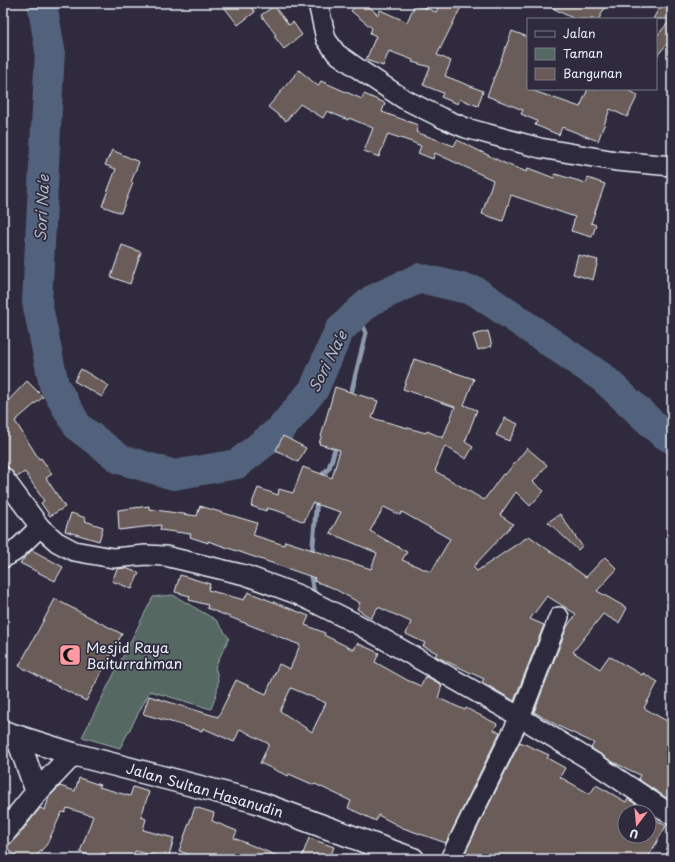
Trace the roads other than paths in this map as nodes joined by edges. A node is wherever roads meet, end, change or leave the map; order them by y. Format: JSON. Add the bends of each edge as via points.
{"nodes":[{"id":1,"x":318,"y":3,"type":"edge"},
{"id":2,"x":672,"y":166,"type":"edge"},
{"id":3,"x":3,"y":477,"type":"edge"},
{"id":4,"x":40,"y":527,"type":"junction"},
{"id":5,"x":3,"y":558,"type":"edge"},
{"id":6,"x":559,"y":617,"type":"dead end"},
{"id":7,"x":520,"y":717,"type":"junction"},
{"id":8,"x":10,"y":735,"type":"edge"},
{"id":9,"x":73,"y":754,"type":"junction"},
{"id":10,"x":36,"y":792,"type":"junction"},
{"id":11,"x":672,"y":815,"type":"edge"},
{"id":12,"x":3,"y":834,"type":"edge"},
{"id":13,"x":413,"y":859,"type":"edge"},
{"id":14,"x":450,"y":859,"type":"edge"}],
"edges":[{"from":1,"to":2,"type":"street","via":[[326,39],[336,52],[404,99],[442,118],[466,128],[540,148],[616,161]]},
{"from":3,"to":4,"type":"street"},
{"from":4,"to":5,"type":"street","via":[[14,552]]},
{"from":4,"to":7,"type":"street","via":[[57,542],[74,551],[113,558],[164,556],[245,575],[299,595],[357,624]]},
{"from":6,"to":7,"type":"street"},
{"from":7,"to":11,"type":"street"},
{"from":7,"to":14,"type":"street"},
{"from":8,"to":9,"type":"main road","name":"Jalan Sultan Hasanudin"},
{"from":8,"to":10,"type":"main road"},
{"from":9,"to":10,"type":"main road"},
{"from":9,"to":13,"type":"main road","name":"Jalan Sultan Hasanudin","via":[[254,801]]},
{"from":10,"to":12,"type":"main road"}]}
